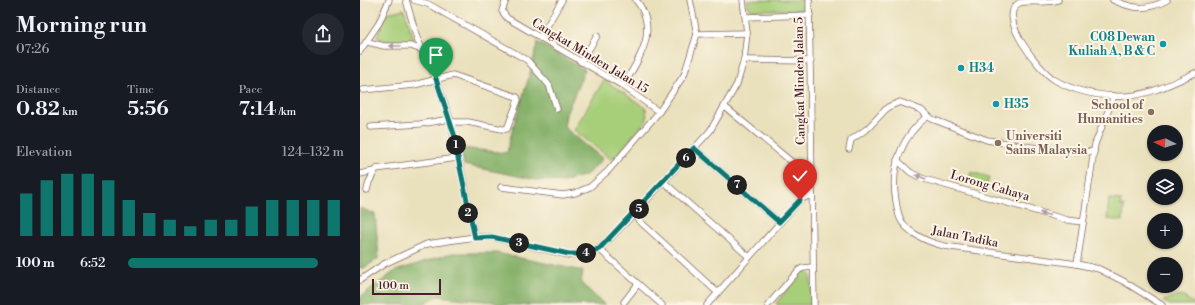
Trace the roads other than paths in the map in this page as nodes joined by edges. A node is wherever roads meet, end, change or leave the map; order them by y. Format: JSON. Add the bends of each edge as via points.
{"nodes":[{"id":1,"x":389,"y":0,"type":"edge"},
{"id":2,"x":406,"y":0,"type":"edge"},
{"id":3,"x":414,"y":0,"type":"edge"},
{"id":4,"x":506,"y":0,"type":"edge"},
{"id":5,"x":562,"y":0,"type":"edge"},
{"id":6,"x":636,"y":0,"type":"edge"},
{"id":7,"x":690,"y":0,"type":"edge"},
{"id":8,"x":743,"y":0,"type":"edge"},
{"id":9,"x":809,"y":0,"type":"edge"},
{"id":10,"x":1058,"y":0,"type":"edge"},
{"id":11,"x":1113,"y":0,"type":"edge"},
{"id":12,"x":1167,"y":0,"type":"edge"},
{"id":13,"x":810,"y":15,"type":"junction"},
{"id":14,"x":746,"y":17,"type":"junction"},
{"id":15,"x":747,"y":33,"type":"junction"},
{"id":16,"x":697,"y":34,"type":"junction"},
{"id":17,"x":597,"y":36,"type":"dead end"},
{"id":18,"x":417,"y":38,"type":"junction"},
{"id":19,"x":540,"y":38,"type":"junction"},
{"id":20,"x":368,"y":42,"type":"junction"},
{"id":21,"x":411,"y":46,"type":"junction"},
{"id":22,"x":422,"y":50,"type":"junction"},
{"id":23,"x":360,"y":51,"type":"edge"},
{"id":24,"x":744,"y":60,"type":"junction"},
{"id":25,"x":810,"y":61,"type":"junction"},
{"id":26,"x":580,"y":62,"type":"junction"},
{"id":27,"x":1195,"y":73,"type":"edge"},
{"id":28,"x":436,"y":79,"type":"junction"},
{"id":29,"x":623,"y":86,"type":"junction"},
{"id":30,"x":363,"y":90,"type":"dead end"},
{"id":31,"x":1114,"y":96,"type":"junction"},
{"id":32,"x":725,"y":107,"type":"junction"},
{"id":33,"x":557,"y":109,"type":"dead end"},
{"id":34,"x":659,"y":112,"type":"junction"},
{"id":35,"x":928,"y":116,"type":"junction"},
{"id":36,"x":450,"y":121,"type":"junction"},
{"id":37,"x":371,"y":127,"type":"dead end"},
{"id":38,"x":694,"y":148,"type":"junction"},
{"id":39,"x":849,"y":149,"type":"dead end"},
{"id":40,"x":1094,"y":152,"type":"junction"},
{"id":41,"x":458,"y":158,"type":"junction"},
{"id":42,"x":897,"y":160,"type":"junction"},
{"id":43,"x":374,"y":170,"type":"junction"},
{"id":44,"x":804,"y":172,"type":"dead end"},
{"id":45,"x":360,"y":174,"type":"edge"},
{"id":46,"x":664,"y":182,"type":"junction"},
{"id":47,"x":501,"y":187,"type":"dead end"},
{"id":48,"x":367,"y":190,"type":"dead end"},
{"id":49,"x":812,"y":194,"type":"junction"},
{"id":50,"x":633,"y":215,"type":"junction"},
{"id":51,"x":779,"y":222,"type":"junction"},
{"id":52,"x":1083,"y":222,"type":"junction"},
{"id":53,"x":475,"y":238,"type":"junction"},
{"id":54,"x":599,"y":249,"type":"junction"},
{"id":55,"x":748,"y":257,"type":"junction"},
{"id":56,"x":1077,"y":264,"type":"junction"},
{"id":57,"x":813,"y":267,"type":"junction"},
{"id":58,"x":360,"y":280,"type":"edge"},
{"id":59,"x":638,"y":284,"type":"junction"},
{"id":60,"x":718,"y":293,"type":"junction"},
{"id":61,"x":624,"y":302,"type":"dead end"},
{"id":62,"x":662,"y":305,"type":"edge"},
{"id":63,"x":707,"y":305,"type":"edge"},
{"id":64,"x":768,"y":305,"type":"edge"},
{"id":65,"x":814,"y":305,"type":"edge"},
{"id":66,"x":1162,"y":305,"type":"edge"}],
"edges":[{"from":1,"to":20,"type":"street"},
{"from":2,"to":18,"type":"street"},
{"from":3,"to":33,"type":"street","via":[[439,9],[527,60],[549,85]]},
{"from":4,"to":19,"type":"street","name":"Cangkat Minden Jalan 15","via":[[502,8],[504,16]]},
{"from":5,"to":19,"type":"street"},
{"from":6,"to":29,"type":"street","via":[[645,15],[647,37],[642,54]]},
{"from":7,"to":16,"type":"street"},
{"from":8,"to":14,"type":"street"},
{"from":9,"to":13,"type":"street","name":"Cangkat Minden Jalan 5"},
{"from":10,"to":31,"type":"street","via":[[1025,1],[1016,6],[1013,21],[1024,48],[1047,75],[1055,80],[1083,91]]},
{"from":11,"to":12,"type":"street","via":[[1143,9]]},
{"from":13,"to":14,"type":"street"},
{"from":13,"to":25,"type":"street","name":"Cangkat Minden Jalan 5"},
{"from":14,"to":15,"type":"street"},
{"from":15,"to":16,"type":"street"},
{"from":15,"to":24,"type":"street"},
{"from":16,"to":34,"type":"street","via":[[684,75]]},
{"from":17,"to":26,"type":"street"},
{"from":18,"to":21,"type":"street"},
{"from":18,"to":22,"type":"street"},
{"from":19,"to":26,"type":"street","name":"Cangkat Minden Jalan 15"},
{"from":21,"to":20,"type":"street","one_way":true,"via":[[384,46]]},
{"from":20,"to":23,"type":"street"},
{"from":21,"to":22,"type":"street"},
{"from":22,"to":28,"type":"street"},
{"from":24,"to":25,"type":"street"},
{"from":24,"to":32,"type":"street","via":[[737,84]]},
{"from":25,"to":49,"type":"street","name":"Cangkat Minden Jalan 5"},
{"from":26,"to":29,"type":"street","name":"Cangkat Minden Jalan 15"},
{"from":27,"to":31,"type":"street","via":[[1152,92]]},
{"from":28,"to":30,"type":"street","via":[[414,85]]},
{"from":28,"to":36,"type":"street"},
{"from":28,"to":36,"type":"street","via":[[453,75],[516,96],[518,100],[509,126],[502,129]]},
{"from":29,"to":34,"type":"street","name":"Cangkat Minden Jalan 15"},
{"from":31,"to":40,"type":"street"},
{"from":32,"to":38,"type":"street","via":[[710,131]]},
{"from":32,"to":44,"type":"street"},
{"from":34,"to":47,"type":"street","via":[[608,171],[590,187],[563,195]]},
{"from":35,"to":39,"type":"street","via":[[921,110],[897,102],[851,140]]},
{"from":35,"to":40,"type":"street","via":[[999,143]]},
{"from":35,"to":42,"type":"street","name":"Jalan Tadika","via":[[912,130]]},
{"from":36,"to":37,"type":"street"},
{"from":36,"to":41,"type":"street"},
{"from":38,"to":46,"type":"street"},
{"from":38,"to":51,"type":"street"},
{"from":40,"to":52,"type":"street"},
{"from":41,"to":43,"type":"street"},
{"from":41,"to":53,"type":"street"},
{"from":52,"to":42,"type":"street","name":"Lorong Cahaya","one_way":true,"via":[[1067,220],[921,178]]},
{"from":42,"to":56,"type":"street","name":"Jalan Tadika","via":[[894,183],[900,217],[914,234],[925,241],[964,250]]},
{"from":43,"to":45,"type":"street"},
{"from":43,"to":48,"type":"street"},
{"from":46,"to":50,"type":"street"},
{"from":46,"to":55,"type":"street"},
{"from":49,"to":51,"type":"street","via":[[800,200]]},
{"from":49,"to":57,"type":"street","name":"Cangkat Minden Jalan 5"},
{"from":50,"to":54,"type":"street"},
{"from":50,"to":60,"type":"street"},
{"from":51,"to":55,"type":"street"},
{"from":52,"to":56,"type":"street"},
{"from":53,"to":54,"type":"street","via":[[492,237],[569,254]]},
{"from":53,"to":58,"type":"street","via":[[426,244],[384,264]]},
{"from":54,"to":59,"type":"street"},
{"from":55,"to":60,"type":"street"},
{"from":56,"to":66,"type":"street","name":"Jalan Tadika","via":[[1112,274]]},
{"from":57,"to":64,"type":"street","via":[[799,270]]},
{"from":57,"to":65,"type":"street","name":"Cangkat Minden Jalan 5"},
{"from":59,"to":61,"type":"street"},
{"from":59,"to":62,"type":"street"},
{"from":60,"to":63,"type":"street"}]}
